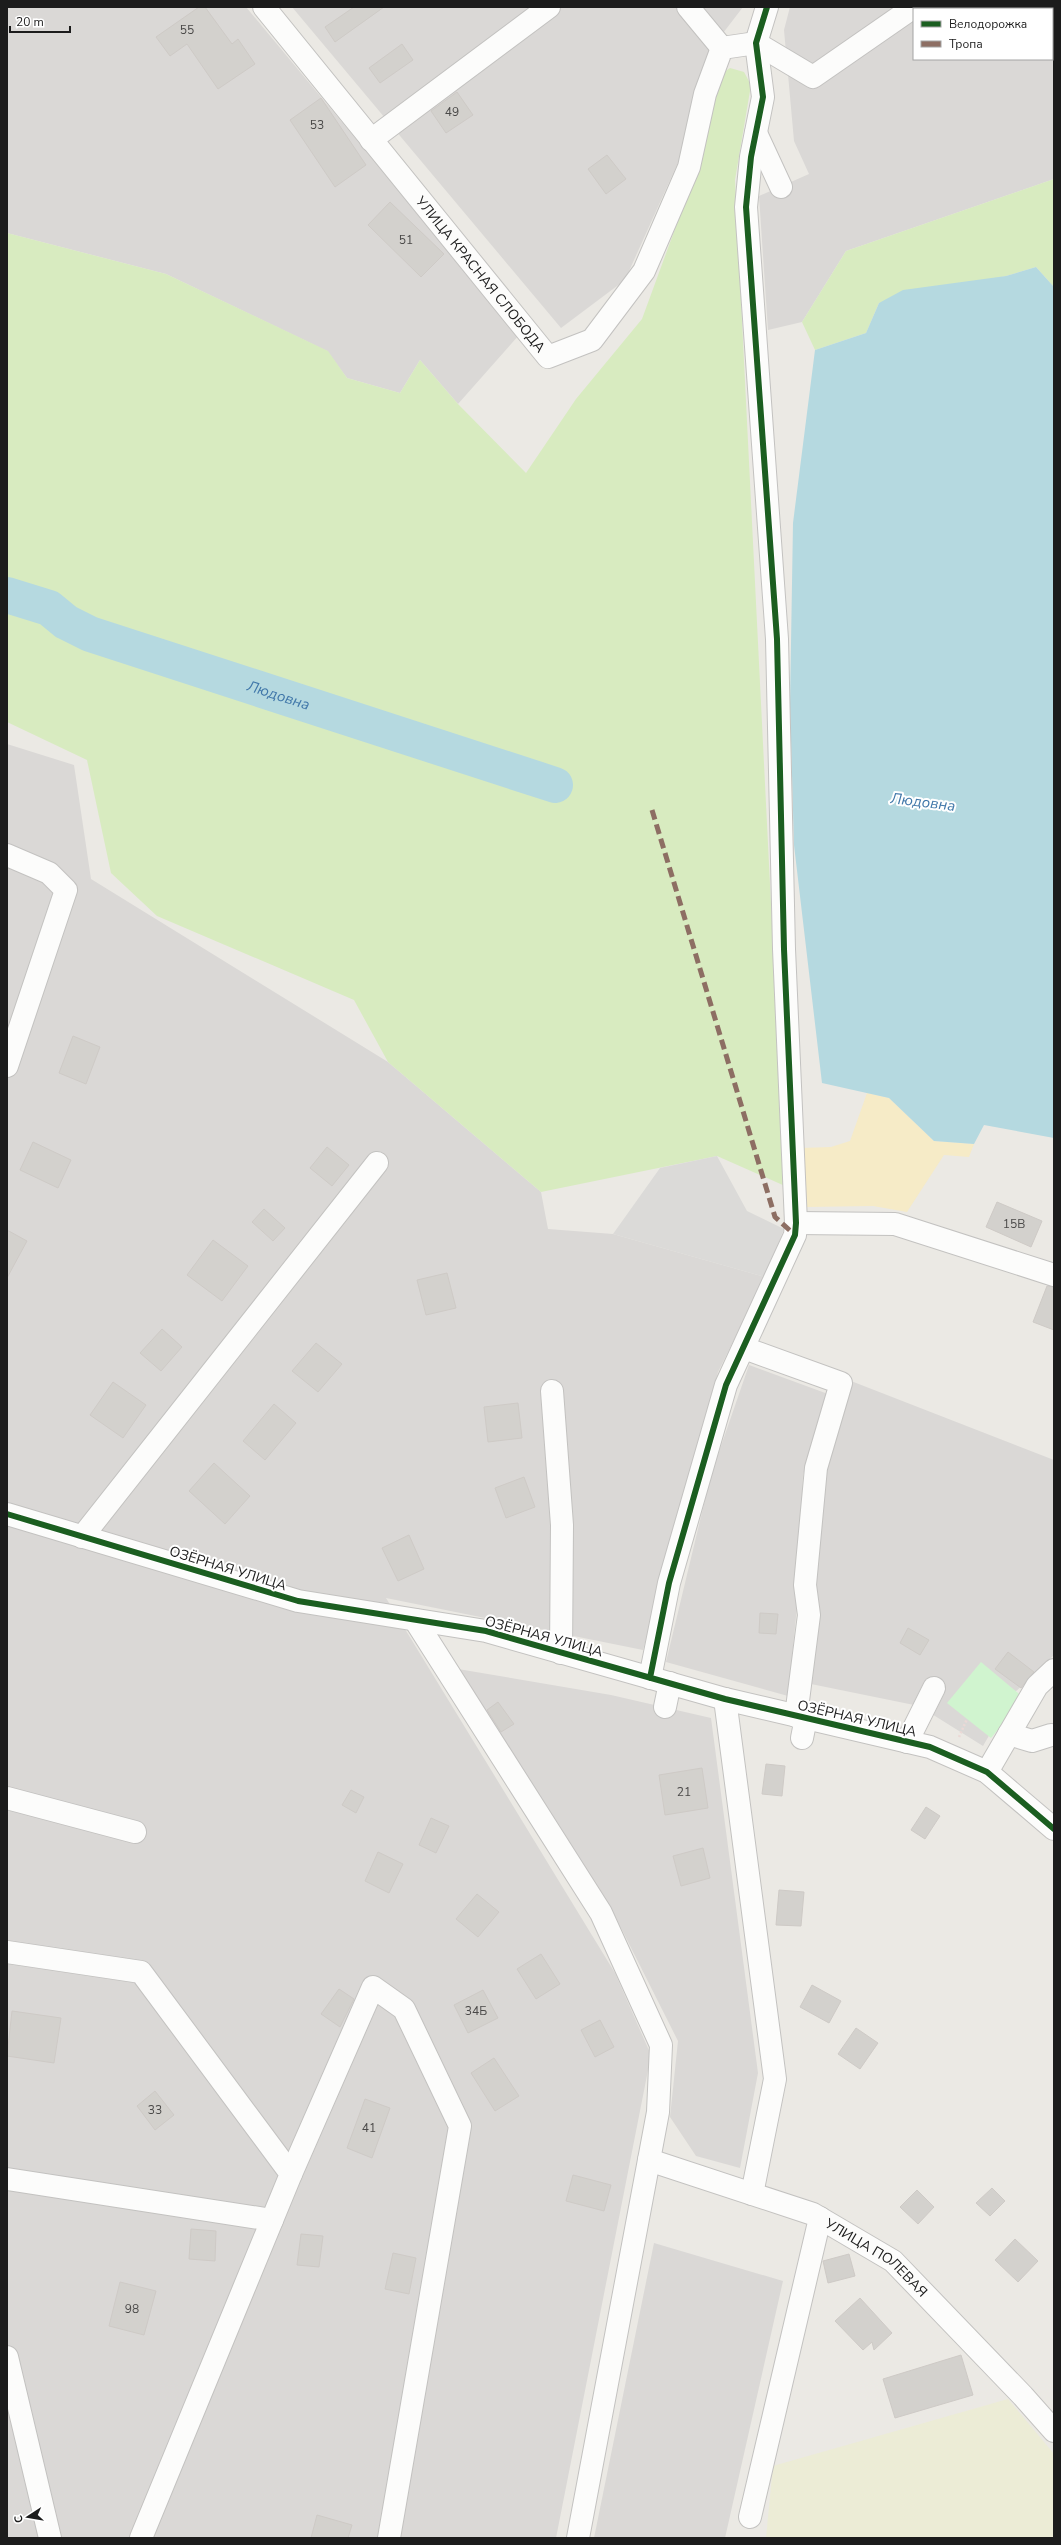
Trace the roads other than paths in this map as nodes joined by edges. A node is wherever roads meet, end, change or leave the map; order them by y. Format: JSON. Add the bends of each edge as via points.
{"nodes":[{"id":1,"x":264,"y":7,"type":"edge"},
{"id":2,"x":549,"y":7,"type":"edge"},
{"id":3,"x":688,"y":7,"type":"edge"},
{"id":4,"x":767,"y":7,"type":"edge"},
{"id":5,"x":914,"y":7,"type":"edge"},
{"id":6,"x":756,"y":43,"type":"junction"},
{"id":7,"x":722,"y":48,"type":"junction"},
{"id":8,"x":756,"y":133,"type":"junction"},
{"id":9,"x":371,"y":140,"type":"junction"},
{"id":10,"x":781,"y":187,"type":"dead end"},
{"id":11,"x":7,"y":855,"type":"edge"},
{"id":12,"x":7,"y":1066,"type":"edge"},
{"id":13,"x":377,"y":1163,"type":"dead end"},
{"id":14,"x":796,"y":1223,"type":"junction"},
{"id":15,"x":1054,"y":1275,"type":"edge"},
{"id":16,"x":744,"y":1348,"type":"junction"},
{"id":17,"x":552,"y":1391,"type":"dead end"},
{"id":18,"x":7,"y":1514,"type":"edge"},
{"id":19,"x":82,"y":1537,"type":"junction"},
{"id":20,"x":415,"y":1620,"type":"junction"},
{"id":21,"x":561,"y":1653,"type":"junction"},
{"id":22,"x":1054,"y":1670,"type":"edge"},
{"id":23,"x":660,"y":1681,"type":"junction"},
{"id":24,"x":934,"y":1688,"type":"dead end"},
{"id":25,"x":725,"y":1699,"type":"junction"},
{"id":26,"x":665,"y":1707,"type":"dead end"},
{"id":27,"x":801,"y":1724,"type":"junction"},
{"id":28,"x":1009,"y":1734,"type":"junction"},
{"id":29,"x":1051,"y":1736,"type":"dead end"},
{"id":30,"x":907,"y":1742,"type":"junction"},
{"id":31,"x":987,"y":1772,"type":"junction"},
{"id":32,"x":7,"y":1798,"type":"edge"},
{"id":33,"x":1054,"y":1829,"type":"edge"},
{"id":34,"x":135,"y":1832,"type":"dead end"},
{"id":35,"x":7,"y":1952,"type":"edge"},
{"id":36,"x":649,"y":2160,"type":"junction"},
{"id":37,"x":291,"y":2174,"type":"junction"},
{"id":38,"x":7,"y":2179,"type":"edge"},
{"id":39,"x":752,"y":2194,"type":"junction"},
{"id":40,"x":820,"y":2218,"type":"junction"},
{"id":41,"x":272,"y":2220,"type":"junction"},
{"id":42,"x":7,"y":2357,"type":"edge"},
{"id":43,"x":1054,"y":2431,"type":"edge"},
{"id":44,"x":750,"y":2517,"type":"dead end"},
{"id":45,"x":50,"y":2538,"type":"edge"},
{"id":46,"x":141,"y":2538,"type":"edge"},
{"id":47,"x":389,"y":2538,"type":"edge"},
{"id":48,"x":578,"y":2538,"type":"edge"}],
"edges":[{"from":1,"to":9,"type":"street","name":"УЛИЦА КРАСНАЯ СЛОБОДА"},
{"from":2,"to":9,"type":"street"},
{"from":3,"to":7,"type":"street"},
{"from":4,"to":6,"type":"street"},
{"from":5,"to":6,"type":"street","via":[[813,78]]},
{"from":6,"to":7,"type":"street"},
{"from":6,"to":8,"type":"street","via":[[763,97]]},
{"from":7,"to":9,"type":"street","name":"УЛИЦА КРАСНАЯ СЛОБОДА","via":[[705,94],[689,167],[644,271],[592,340],[548,357]]},
{"from":8,"to":10,"type":"street"},
{"from":8,"to":14,"type":"street","via":[[746,207],[777,640],[784,949]]},
{"from":11,"to":12,"type":"street","via":[[49,873],[66,890]]},
{"from":13,"to":19,"type":"street"},
{"from":14,"to":15,"type":"street","via":[[894,1224]]},
{"from":14,"to":16,"type":"street","via":[[795,1235]]},
{"from":16,"to":23,"type":"street","via":[[726,1385],[669,1583]]},
{"from":16,"to":27,"type":"street","via":[[841,1383],[816,1468],[805,1585],[809,1615]]},
{"from":17,"to":21,"type":"street","via":[[562,1525]]},
{"from":18,"to":19,"type":"street","name":"ОЗЁРНАЯ УЛИЦА"},
{"from":19,"to":20,"type":"street","name":"ОЗЁРНАЯ УЛИЦА","via":[[298,1601]]},
{"from":20,"to":21,"type":"street","name":"ОЗЁРНАЯ УЛИЦА","via":[[486,1631]]},
{"from":20,"to":36,"type":"street","via":[[601,1913],[661,2045],[658,2112]]},
{"from":21,"to":23,"type":"street","name":"ОЗЁРНАЯ УЛИЦА"},
{"from":22,"to":28,"type":"street","via":[[1037,1686]]},
{"from":23,"to":25,"type":"street","name":"ОЗЁРНАЯ УЛИЦА"},
{"from":23,"to":26,"type":"street"},
{"from":24,"to":30,"type":"street"},
{"from":25,"to":27,"type":"street","name":"ОЗЁРНАЯ УЛИЦА"},
{"from":25,"to":39,"type":"street","via":[[775,2079]]},
{"from":27,"to":30,"type":"street","name":"ОЗЁРНАЯ УЛИЦА","via":[[876,1744]]},
{"from":28,"to":29,"type":"street","via":[[1032,1741]]},
{"from":28,"to":31,"type":"street"},
{"from":30,"to":31,"type":"street","name":"ОЗЁРНАЯ УЛИЦА","via":[[930,1747]]},
{"from":31,"to":33,"type":"street","name":"ОЗЁРНАЯ УЛИЦА"},
{"from":32,"to":34,"type":"street"},
{"from":35,"to":37,"type":"street","via":[[141,1972]]},
{"from":36,"to":39,"type":"street","name":"УЛИЦА ПОЛЕВАЯ"},
{"from":36,"to":48,"type":"street"},
{"from":37,"to":41,"type":"street"},
{"from":37,"to":47,"type":"street","via":[[373,1987],[404,2009],[460,2126]]},
{"from":38,"to":41,"type":"street"},
{"from":39,"to":40,"type":"street","name":"УЛИЦА ПОЛЕВАЯ"},
{"from":40,"to":43,"type":"street","name":"УЛИЦА ПОЛЕВАЯ","via":[[893,2260]]},
{"from":40,"to":44,"type":"street"},
{"from":41,"to":46,"type":"street"},
{"from":42,"to":45,"type":"street"}]}
